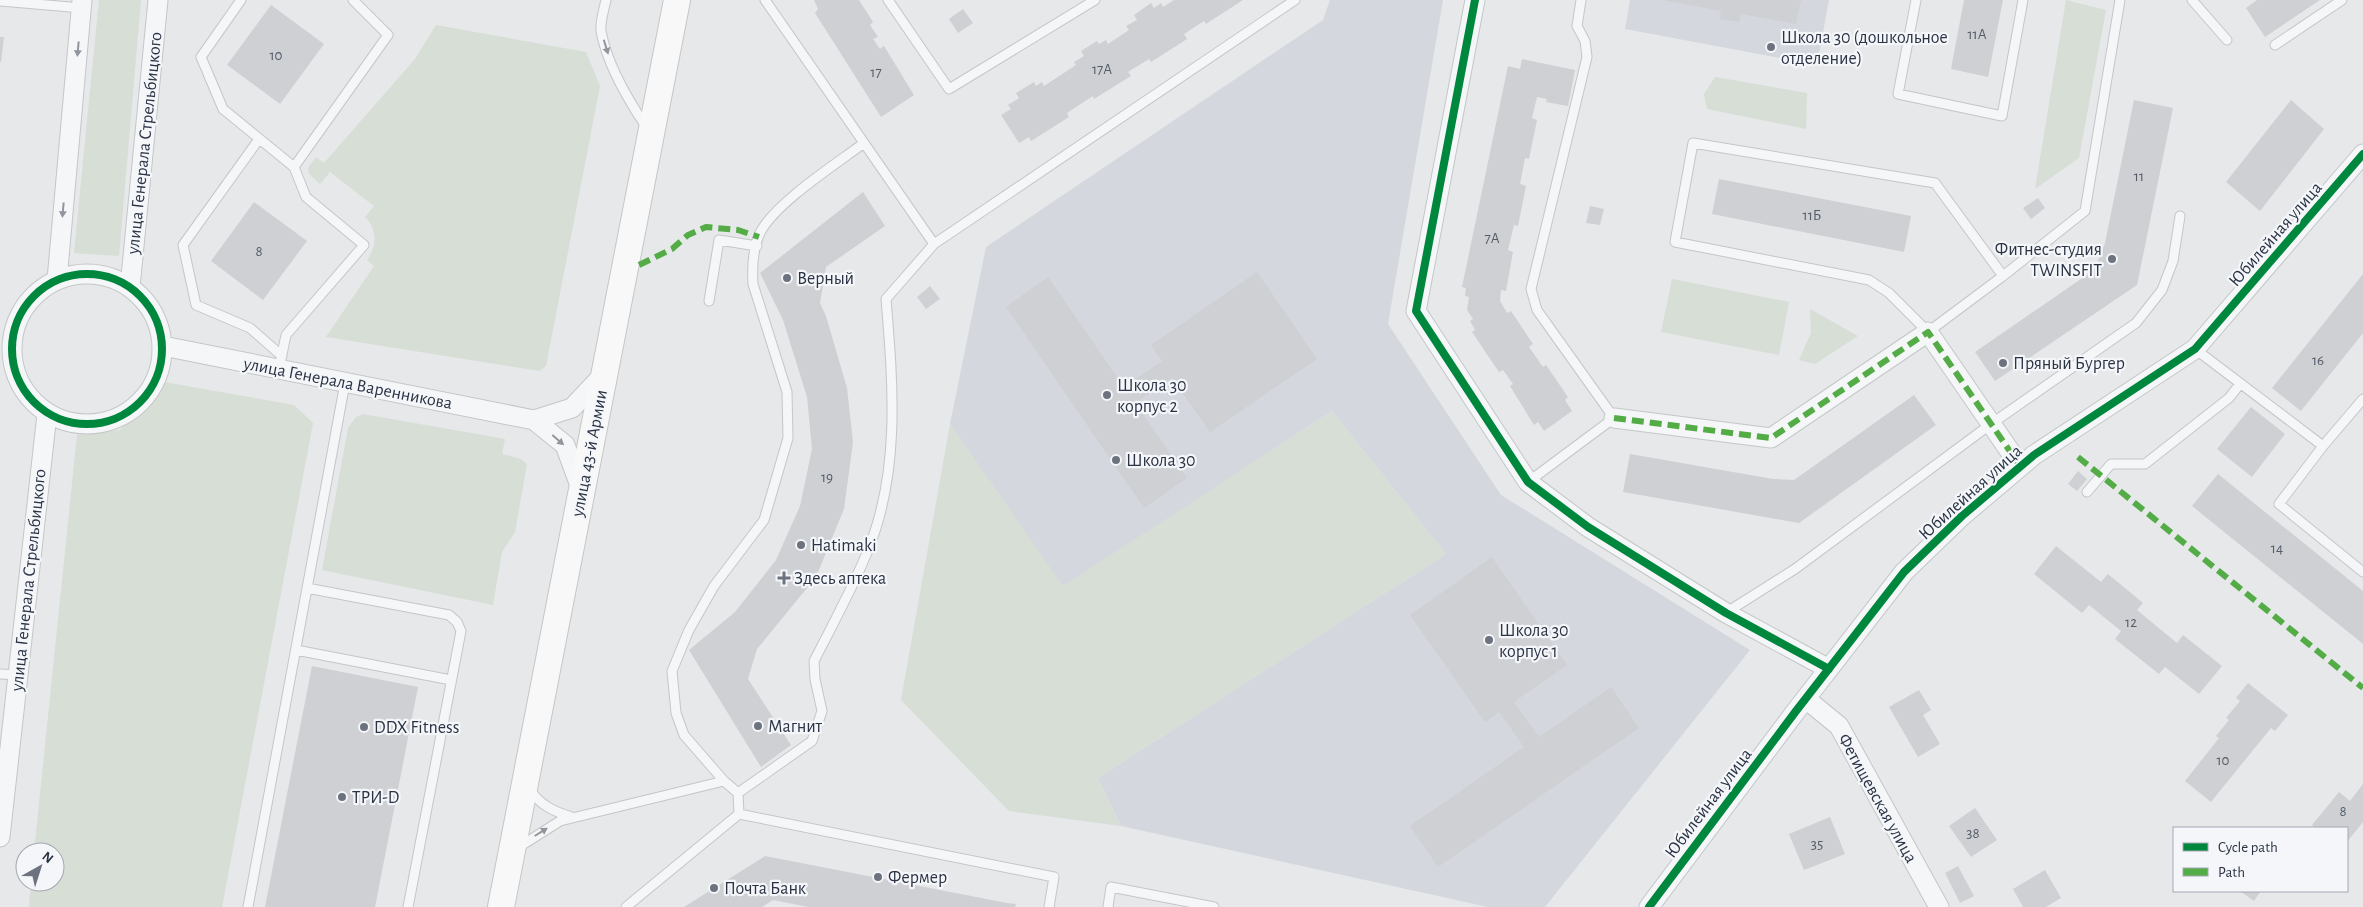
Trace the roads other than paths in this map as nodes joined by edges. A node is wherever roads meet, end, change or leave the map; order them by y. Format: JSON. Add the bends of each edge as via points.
{"nodes":[{"id":1,"x":158,"y":0,"type":"edge"},
{"id":2,"x":241,"y":0,"type":"edge"},
{"id":3,"x":353,"y":0,"type":"edge"},
{"id":4,"x":606,"y":0,"type":"edge"},
{"id":5,"x":677,"y":0,"type":"edge"},
{"id":6,"x":765,"y":0,"type":"edge"},
{"id":7,"x":888,"y":0,"type":"edge"},
{"id":8,"x":1095,"y":0,"type":"edge"},
{"id":9,"x":1295,"y":0,"type":"edge"},
{"id":10,"x":1475,"y":0,"type":"edge"},
{"id":11,"x":1581,"y":0,"type":"edge"},
{"id":12,"x":1916,"y":0,"type":"edge"},
{"id":13,"x":2023,"y":0,"type":"edge"},
{"id":14,"x":2120,"y":0,"type":"edge"},
{"id":15,"x":2192,"y":0,"type":"edge"},
{"id":16,"x":2342,"y":0,"type":"edge"},
{"id":17,"x":0,"y":2,"type":"edge"},
{"id":18,"x":82,"y":4,"type":"edge"},
{"id":19,"x":2227,"y":40,"type":"dead end"},
{"id":20,"x":2275,"y":45,"type":"dead end"},
{"id":21,"x":651,"y":135,"type":"junction"},
{"id":22,"x":259,"y":139,"type":"junction"},
{"id":23,"x":864,"y":143,"type":"junction"},
{"id":24,"x":2363,"y":154,"type":"edge"},
{"id":25,"x":294,"y":167,"type":"junction"},
{"id":26,"x":2180,"y":216,"type":"dead end"},
{"id":27,"x":934,"y":244,"type":"junction"},
{"id":28,"x":757,"y":246,"type":"junction"},
{"id":29,"x":2003,"y":276,"type":"junction"},
{"id":30,"x":57,"y":280,"type":"junction"},
{"id":31,"x":130,"y":287,"type":"junction"},
{"id":32,"x":709,"y":301,"type":"dead end"},
{"id":33,"x":1928,"y":332,"type":"junction"},
{"id":34,"x":6,"y":335,"type":"edge"},
{"id":35,"x":163,"y":346,"type":"junction"},
{"id":36,"x":2195,"y":349,"type":"junction"},
{"id":37,"x":280,"y":362,"type":"junction"},
{"id":38,"x":7,"y":371,"type":"edge"},
{"id":39,"x":605,"y":373,"type":"junction"},
{"id":40,"x":345,"y":383,"type":"junction"},
{"id":41,"x":2240,"y":384,"type":"junction"},
{"id":42,"x":2363,"y":399,"type":"edge"},
{"id":43,"x":47,"y":414,"type":"junction"},
{"id":44,"x":1614,"y":418,"type":"junction"},
{"id":45,"x":534,"y":420,"type":"junction"},
{"id":46,"x":1991,"y":424,"type":"junction"},
{"id":47,"x":2323,"y":446,"type":"junction"},
{"id":48,"x":2020,"y":466,"type":"junction"},
{"id":49,"x":1528,"y":482,"type":"junction"},
{"id":50,"x":582,"y":491,"type":"junction"},
{"id":51,"x":2088,"y":492,"type":"dead end"},
{"id":52,"x":2363,"y":572,"type":"edge"},
{"id":53,"x":307,"y":588,"type":"junction"},
{"id":54,"x":1726,"y":613,"type":"junction"},
{"id":55,"x":296,"y":650,"type":"junction"},
{"id":56,"x":1829,"y":669,"type":"junction"},
{"id":57,"x":9,"y":674,"type":"edge"},
{"id":58,"x":451,"y":680,"type":"junction"},
{"id":59,"x":1806,"y":699,"type":"junction"},
{"id":60,"x":525,"y":781,"type":"junction"},
{"id":61,"x":724,"y":782,"type":"junction"},
{"id":62,"x":738,"y":793,"type":"junction"},
{"id":63,"x":739,"y":814,"type":"junction"},
{"id":64,"x":572,"y":817,"type":"junction"},
{"id":65,"x":0,"y":837,"type":"edge"},
{"id":66,"x":512,"y":852,"type":"junction"},
{"id":67,"x":248,"y":907,"type":"edge"},
{"id":68,"x":408,"y":907,"type":"edge"},
{"id":69,"x":501,"y":907,"type":"edge"},
{"id":70,"x":626,"y":907,"type":"edge"},
{"id":71,"x":1049,"y":907,"type":"edge"},
{"id":72,"x":1108,"y":907,"type":"edge"},
{"id":73,"x":1214,"y":907,"type":"edge"},
{"id":74,"x":1649,"y":907,"type":"edge"},
{"id":75,"x":1939,"y":907,"type":"edge"}],
"edges":[{"from":1,"to":31,"type":"street","name":"улица Генерала Стрельбицкого"},
{"from":2,"to":22,"type":"lane","via":[[201,57],[223,109]]},
{"from":3,"to":25,"type":"lane","via":[[388,35]]},
{"from":4,"to":21,"type":"lane","one_way":true,"via":[[601,29],[612,65]]},
{"from":5,"to":21,"type":"main road","name":"улица 43-й Армии"},
{"from":6,"to":23,"type":"lane"},
{"from":7,"to":8,"type":"lane","via":[[949,89]]},
{"from":9,"to":27,"type":"lane"},
{"from":10,"to":49,"type":"street","via":[[1416,311]]},
{"from":11,"to":44,"type":"lane","via":[[1577,26],[1585,41],[1587,57],[1531,290],[1537,310]]},
{"from":12,"to":13,"type":"lane","via":[[1898,94],[2002,116]]},
{"from":14,"to":29,"type":"lane","via":[[2085,211]]},
{"from":15,"to":19,"type":"lane"},
{"from":16,"to":20,"type":"lane"},
{"from":17,"to":18,"type":"lane"},
{"from":18,"to":30,"type":"street","one_way":true},
{"from":21,"to":39,"type":"main road","name":"улица 43-й Армии"},
{"from":22,"to":25,"type":"lane"},
{"from":22,"to":37,"type":"lane","via":[[182,245],[196,305],[250,328]]},
{"from":23,"to":27,"type":"lane"},
{"from":23,"to":28,"type":"lane","via":[[776,211],[760,232]]},
{"from":24,"to":36,"type":"street","name":"Юбилейная улица"},
{"from":25,"to":37,"type":"lane","via":[[306,197],[364,245],[286,335]]},
{"from":26,"to":46,"type":"lane","via":[[2173,261],[2162,290],[2136,323]]},
{"from":27,"to":62,"type":"lane","via":[[886,299],[893,390],[889,471],[867,554],[814,661],[822,711],[812,741]]},
{"from":28,"to":32,"type":"lane","via":[[719,240]]},
{"from":28,"to":61,"type":"lane","via":[[752,266],[753,284],[787,392],[788,438],[764,520],[714,586],[689,630],[672,671],[676,713],[684,735]]},
{"from":29,"to":33,"type":"lane"},
{"from":29,"to":33,"type":"lane","via":[[1935,183],[1693,143],[1675,242],[1869,280],[1889,293]]},
{"from":30,"to":31,"type":"street","via":[[74,274],[93,273]]},
{"from":30,"to":34,"type":"street","via":[[36,293]]},
{"from":31,"to":35,"type":"street","via":[[151,310],[158,323]]},
{"from":33,"to":44,"type":"street","via":[[1771,438]]},
{"from":33,"to":46,"type":"street"},
{"from":34,"to":38,"type":"street","via":[[11,353]]},
{"from":35,"to":37,"type":"street","name":"улица Генерала Варенникова"},
{"from":35,"to":43,"type":"street","via":[[160,370],[150,391],[135,408],[114,420],[92,425],[68,423]]},
{"from":36,"to":41,"type":"lane"},
{"from":36,"to":48,"type":"street","name":"Юбилейная улица"},
{"from":37,"to":40,"type":"street","name":"улица Генерала Варенникова"},
{"from":38,"to":43,"type":"street","via":[[32,402]]},
{"from":39,"to":45,"type":"street","name":"улица Генерала Варенникова","via":[[572,408]]},
{"from":39,"to":50,"type":"main road","name":"улица 43-й Армии"},
{"from":40,"to":45,"type":"street","name":"улица Генерала Варенникова"},
{"from":40,"to":53,"type":"lane"},
{"from":41,"to":47,"type":"lane"},
{"from":41,"to":51,"type":"lane","via":[[2229,398],[2145,464],[2111,464]]},
{"from":42,"to":47,"type":"lane"},
{"from":43,"to":57,"type":"street","name":"улица Генерала Стрельбицкого"},
{"from":44,"to":49,"type":"lane"},
{"from":45,"to":50,"type":"street","name":"улица Генерала Варенникова","one_way":true,"via":[[565,446]]},
{"from":46,"to":48,"type":"street"},
{"from":46,"to":54,"type":"lane","via":[[1795,569]]},
{"from":47,"to":52,"type":"lane","via":[[2279,504]]},
{"from":48,"to":56,"type":"street","name":"Юбилейная улица","via":[[1904,572]]},
{"from":49,"to":54,"type":"street","via":[[1588,527]]},
{"from":50,"to":60,"type":"main road","name":"улица 43-й Армии"},
{"from":53,"to":55,"type":"lane"},
{"from":53,"to":58,"type":"lane","via":[[449,615],[461,631]]},
{"from":54,"to":56,"type":"street"},
{"from":55,"to":58,"type":"lane"},
{"from":55,"to":67,"type":"lane"},
{"from":56,"to":59,"type":"street","name":"Юбилейная улица"},
{"from":57,"to":65,"type":"street","name":"улица Генерала Стрельбицкого"},
{"from":58,"to":68,"type":"lane"},
{"from":59,"to":74,"type":"street","name":"Юбилейная улица"},
{"from":59,"to":75,"type":"street","name":"Фетищевская улица","via":[[1839,726]]},
{"from":60,"to":64,"type":"lane","via":[[535,798],[556,812]]},
{"from":60,"to":66,"type":"main road","name":"улица 43-й Армии"},
{"from":61,"to":62,"type":"lane"},
{"from":61,"to":64,"type":"lane"},
{"from":62,"to":63,"type":"lane"},
{"from":63,"to":70,"type":"lane"},
{"from":63,"to":71,"type":"lane","via":[[1054,876]]},
{"from":66,"to":64,"type":"lane","one_way":true,"via":[[560,821]]},
{"from":66,"to":69,"type":"main road","name":"улица 43-й Армии"},
{"from":72,"to":73,"type":"lane","via":[[1112,887]]}]}
